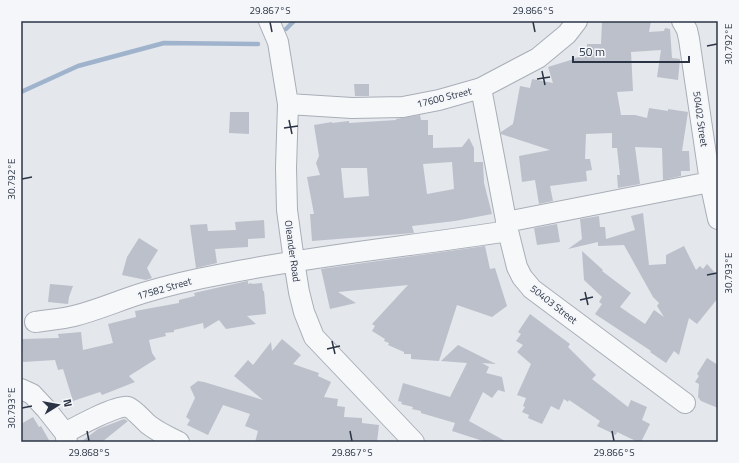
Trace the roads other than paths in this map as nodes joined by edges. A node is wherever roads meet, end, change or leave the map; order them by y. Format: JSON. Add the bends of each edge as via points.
{"nodes":[{"id":1,"x":269,"y":21,"type":"edge"},
{"id":2,"x":577,"y":21,"type":"edge"},
{"id":3,"x":682,"y":21,"type":"edge"},
{"id":4,"x":480,"y":88,"type":"junction"},
{"id":5,"x":288,"y":104,"type":"junction"},
{"id":6,"x":710,"y":182,"type":"junction"},
{"id":7,"x":718,"y":219,"type":"edge"},
{"id":8,"x":507,"y":226,"type":"junction"},
{"id":9,"x":294,"y":261,"type":"junction"},
{"id":10,"x":35,"y":322,"type":"dead end"},
{"id":11,"x":21,"y":389,"type":"edge"},
{"id":12,"x":685,"y":403,"type":"dead end"},
{"id":13,"x":66,"y":438,"type":"edge"},
{"id":14,"x":407,"y":439,"type":"edge"},
{"id":15,"x":179,"y":442,"type":"edge"}],
"edges":[{"from":1,"to":5,"type":"street","name":"Oleander Road","via":[[278,42]]},
{"from":2,"to":4,"type":"street","name":"17600 Street","via":[[567,34],[538,58]]},
{"from":3,"to":6,"type":"street","name":"50402 Street","via":[[689,39]]},
{"from":4,"to":5,"type":"street","name":"17600 Street","via":[[403,107],[352,108]]},
{"from":4,"to":8,"type":"street","name":"50403 Street"},
{"from":5,"to":9,"type":"street","name":"Oleander Road","via":[[287,210]]},
{"from":6,"to":7,"type":"street","name":"50402 Street"},
{"from":6,"to":8,"type":"street","name":"17582 Street"},
{"from":8,"to":9,"type":"street","name":"17582 Street","via":[[457,239]]},
{"from":8,"to":12,"type":"street","name":"50403 Street","via":[[517,267],[532,289]]},
{"from":9,"to":10,"type":"street","name":"17582 Street","via":[[176,284],[74,316]]},
{"from":9,"to":14,"type":"street","name":"Oleander Road","via":[[304,312],[314,337]]},
{"from":11,"to":13,"type":"street","via":[[32,394],[46,409]]},
{"from":13,"to":15,"type":"street","via":[[99,416],[125,406],[131,408],[151,426]]}]}
